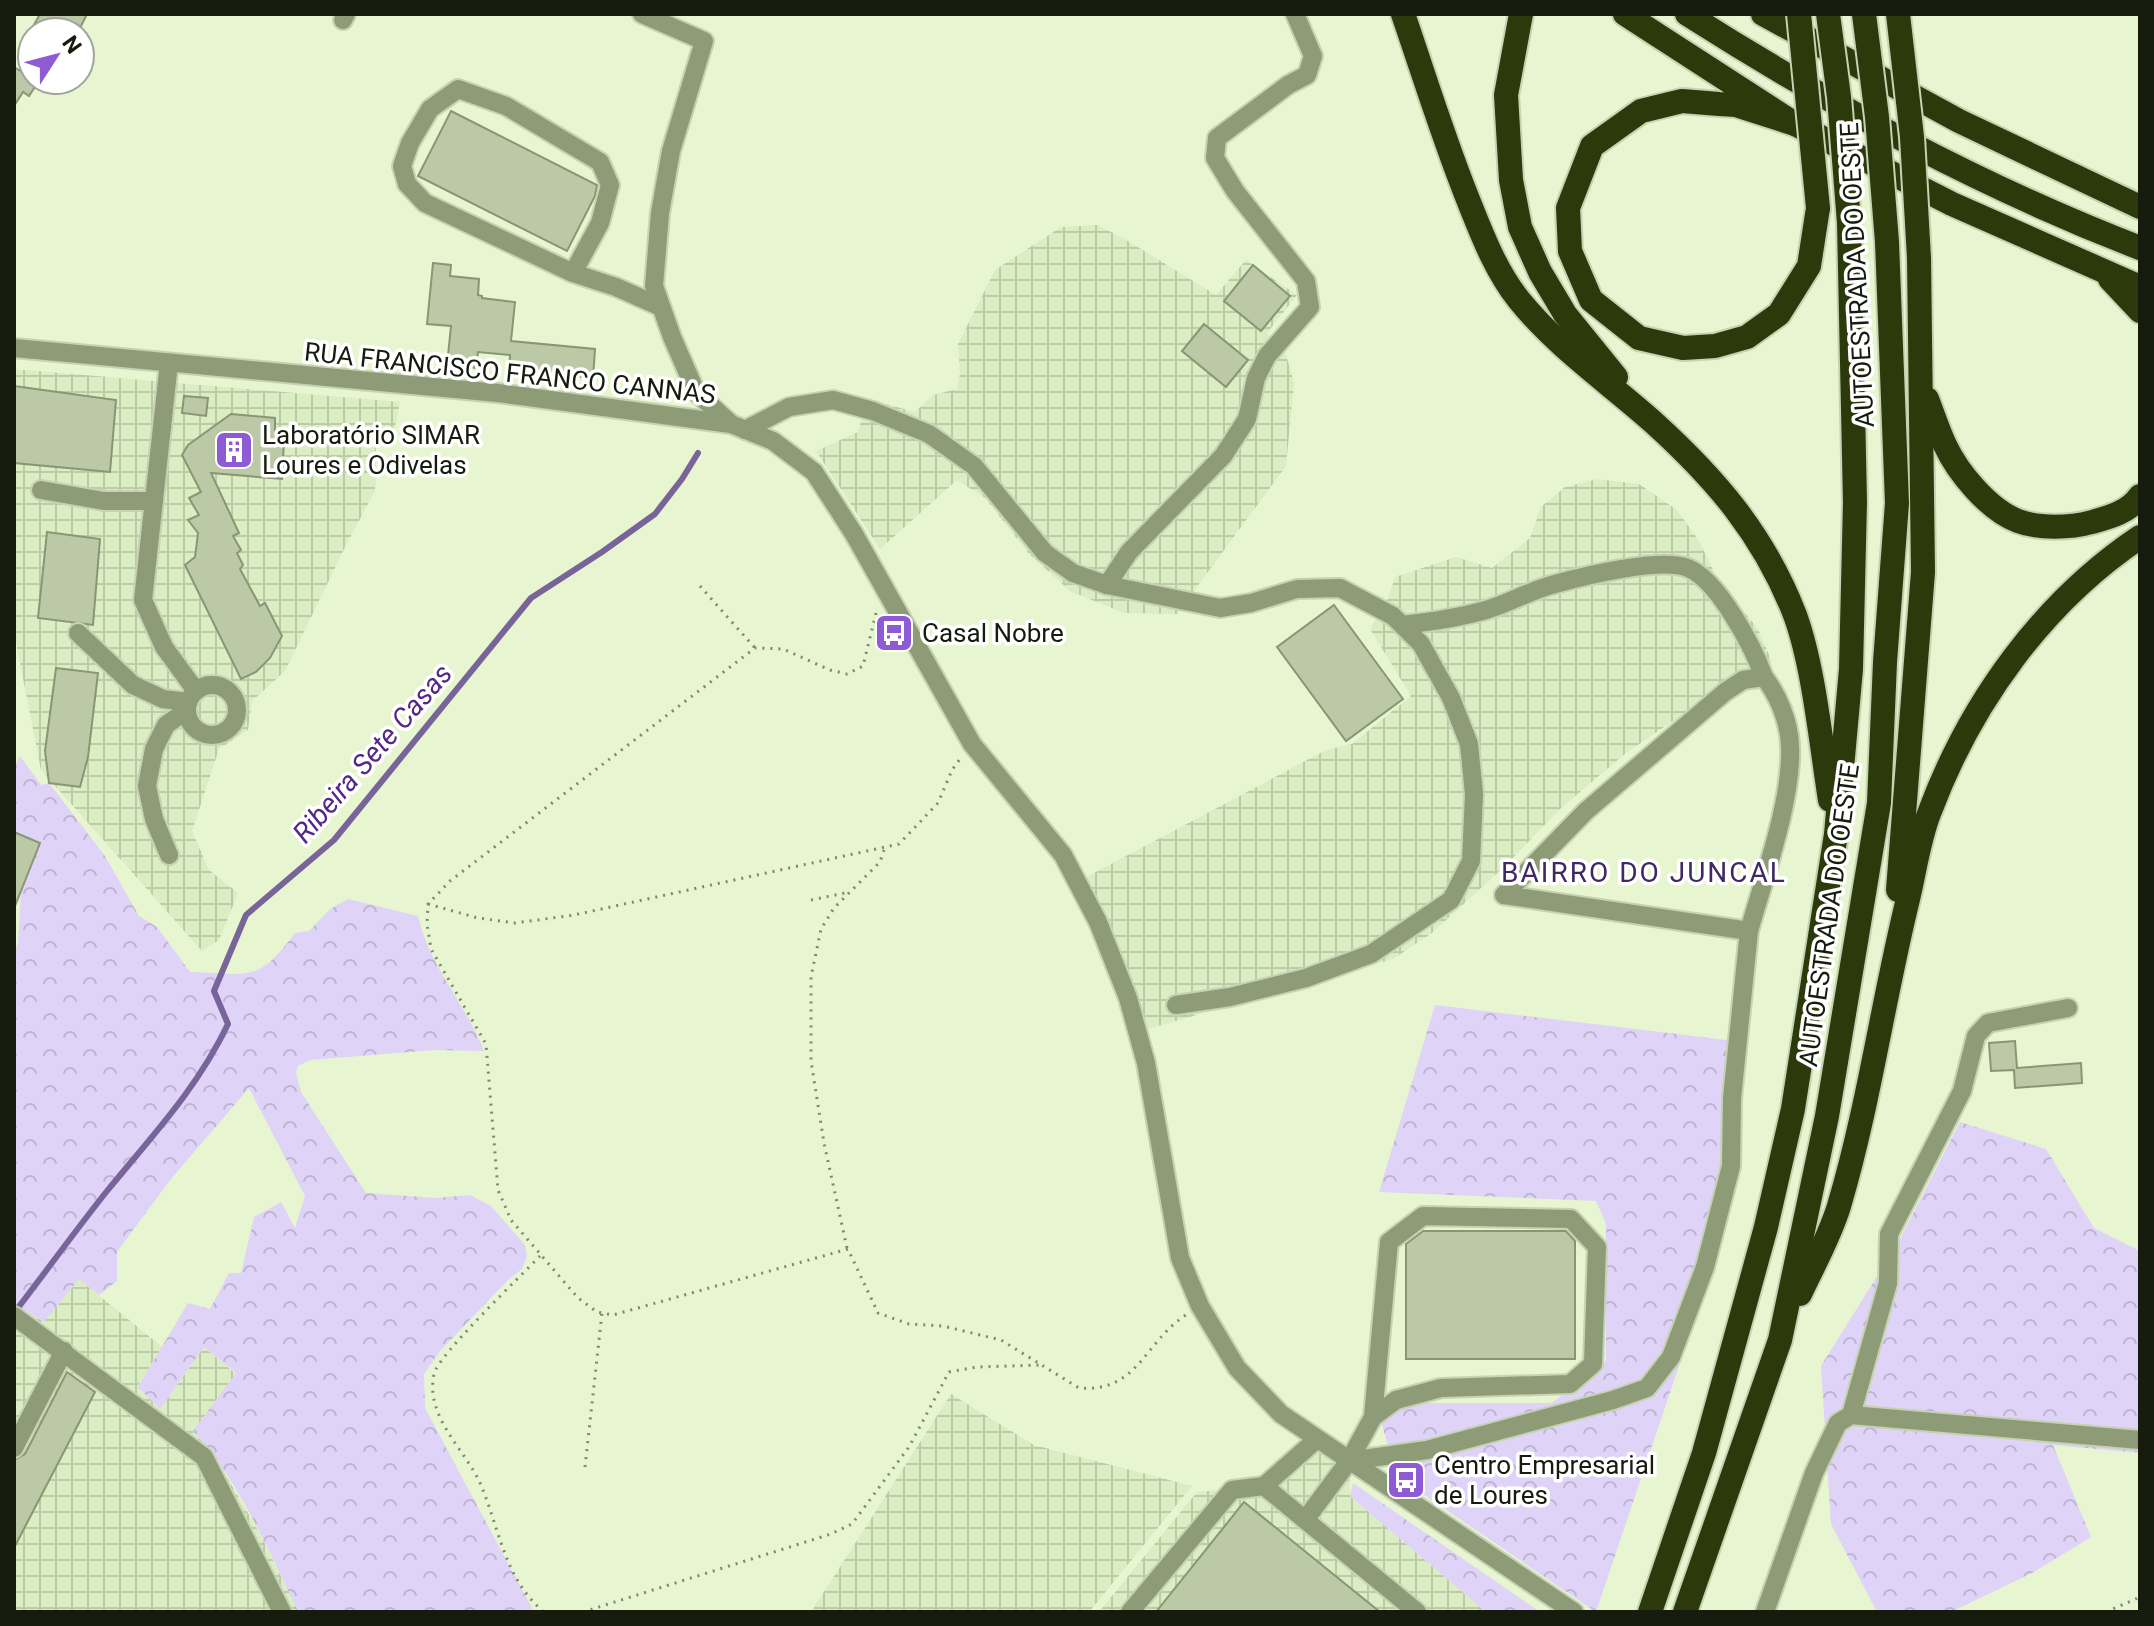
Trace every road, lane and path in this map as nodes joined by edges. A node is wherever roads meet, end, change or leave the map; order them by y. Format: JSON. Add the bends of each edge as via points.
{"nodes":[{"id":1,"x":642,"y":14,"type":"edge"},
{"id":2,"x":1295,"y":14,"type":"edge"},
{"id":3,"x":1403,"y":14,"type":"edge"},
{"id":4,"x":1521,"y":14,"type":"edge"},
{"id":5,"x":1625,"y":14,"type":"edge"},
{"id":6,"x":1687,"y":14,"type":"edge"},
{"id":7,"x":1763,"y":14,"type":"edge"},
{"id":8,"x":1799,"y":14,"type":"edge"},
{"id":9,"x":1828,"y":14,"type":"edge"},
{"id":10,"x":1864,"y":14,"type":"edge"},
{"id":11,"x":1898,"y":14,"type":"edge"},
{"id":12,"x":1795,"y":124,"type":"junction"},
{"id":13,"x":2138,"y":205,"type":"edge"},
{"id":14,"x":2140,"y":248,"type":"edge"},
{"id":15,"x":573,"y":273,"type":"junction"},
{"id":16,"x":2106,"y":274,"type":"junction"},
{"id":17,"x":2140,"y":287,"type":"edge"},
{"id":18,"x":661,"y":307,"type":"junction"},
{"id":19,"x":2140,"y":311,"type":"edge"},
{"id":20,"x":14,"y":348,"type":"edge"},
{"id":21,"x":169,"y":363,"type":"junction"},
{"id":22,"x":1922,"y":385,"type":"junction"},
{"id":23,"x":1653,"y":422,"type":"junction"},
{"id":24,"x":738,"y":427,"type":"junction"},
{"id":25,"x":41,"y":490,"type":"dead end"},
{"id":26,"x":2140,"y":496,"type":"edge"},
{"id":27,"x":154,"y":501,"type":"junction"},
{"id":28,"x":2140,"y":537,"type":"edge"},
{"id":29,"x":1107,"y":585,"type":"junction"},
{"id":30,"x":700,"y":586,"type":"dead end"},
{"id":31,"x":883,"y":586,"type":"junction"},
{"id":32,"x":1402,"y":625,"type":"junction"},
{"id":33,"x":78,"y":633,"type":"dead end"},
{"id":34,"x":755,"y":648,"type":"junction"},
{"id":35,"x":1764,"y":677,"type":"junction"},
{"id":36,"x":191,"y":701,"type":"junction"},
{"id":37,"x":972,"y":744,"type":"junction"},
{"id":38,"x":1836,"y":834,"type":"junction"},
{"id":39,"x":885,"y":847,"type":"junction"},
{"id":40,"x":169,"y":855,"type":"dead end"},
{"id":41,"x":850,"y":892,"type":"junction"},
{"id":42,"x":811,"y":900,"type":"dead end"},
{"id":43,"x":428,"y":904,"type":"junction"},
{"id":44,"x":1749,"y":931,"type":"junction"},
{"id":45,"x":1891,"y":968,"type":"junction"},
{"id":46,"x":1176,"y":1005,"type":"dead end"},
{"id":47,"x":2068,"y":1008,"type":"dead end"},
{"id":48,"x":848,"y":1249,"type":"junction"},
{"id":49,"x":540,"y":1256,"type":"junction"},
{"id":50,"x":1200,"y":1306,"type":"junction"},
{"id":51,"x":602,"y":1313,"type":"junction"},
{"id":52,"x":19,"y":1319,"type":"edge"},
{"id":53,"x":1780,"y":1340,"type":"junction"},
{"id":54,"x":64,"y":1351,"type":"junction"},
{"id":55,"x":1041,"y":1365,"type":"junction"},
{"id":56,"x":1851,"y":1415,"type":"junction"},
{"id":57,"x":1373,"y":1417,"type":"junction"},
{"id":58,"x":1317,"y":1439,"type":"junction"},
{"id":59,"x":2140,"y":1440,"type":"edge"},
{"id":60,"x":14,"y":1448,"type":"edge"},
{"id":61,"x":1349,"y":1461,"type":"junction"},
{"id":62,"x":585,"y":1467,"type":"dead end"},
{"id":63,"x":1264,"y":1486,"type":"junction"},
{"id":64,"x":1305,"y":1520,"type":"junction"},
{"id":65,"x":2140,"y":1597,"type":"edge"},
{"id":66,"x":282,"y":1612,"type":"edge"},
{"id":67,"x":544,"y":1612,"type":"edge"},
{"id":68,"x":583,"y":1612,"type":"edge"},
{"id":69,"x":1130,"y":1612,"type":"edge"},
{"id":70,"x":1417,"y":1612,"type":"edge"},
{"id":71,"x":1574,"y":1612,"type":"edge"},
{"id":72,"x":1650,"y":1612,"type":"edge"},
{"id":73,"x":1685,"y":1612,"type":"edge"},
{"id":74,"x":1765,"y":1612,"type":"edge"},
{"id":75,"x":2106,"y":1612,"type":"edge"}],
"edges":[{"from":1,"to":18,"type":"street","via":[[704,41],[671,151],[660,213],[654,286]]},
{"from":2,"to":29,"type":"street","via":[[1313,56],[1307,75],[1217,138],[1215,158],[1306,281],[1310,307],[1267,356],[1247,419],[1223,456],[1129,552]]},
{"from":3,"to":23,"type":"highway","via":[[1484,241],[1517,298],[1561,345]]},
{"from":4,"to":23,"type":"highway","via":[[1506,95],[1520,227],[1565,314]]},
{"from":5,"to":12,"type":"highway"},
{"from":6,"to":14,"type":"highway","via":[[1771,67],[1972,175]]},
{"from":7,"to":13,"type":"highway","via":[[1959,121]]},
{"from":8,"to":12,"type":"highway","bridge":true,"via":[[1818,208],[1809,266],[1779,314],[1747,337],[1683,348],[1639,338],[1591,300],[1570,251],[1568,208],[1592,146],[1641,111],[1682,101],[1736,105]]},
{"from":9,"to":38,"type":"highway","name":"AUTOESTRADA DO OESTE","bridge":true,"via":[[1849,223],[1855,532],[1851,669]]},
{"from":10,"to":53,"type":"highway","name":"AUTOESTRADA DO OESTE","bridge":true,"via":[[1887,242],[1897,503],[1879,803],[1827,1116]]},
{"from":11,"to":22,"type":"highway","bridge":true,"via":[[1912,137]]},
{"from":12,"to":16,"type":"highway"},
{"from":15,"to":15,"type":"street","via":[[425,203],[407,184],[402,166],[430,109],[458,89],[506,106],[600,162],[610,185],[600,223]]},
{"from":15,"to":18,"type":"street"},
{"from":16,"to":17,"type":"highway"},
{"from":16,"to":19,"type":"highway"},
{"from":18,"to":24,"type":"street","via":[[696,392]]},
{"from":20,"to":21,"type":"street","name":"RUA FRANCISCO FRANCO CANNAS"},
{"from":21,"to":24,"type":"street","name":"RUA FRANCISCO FRANCO CANNAS","via":[[498,393]]},
{"from":21,"to":27,"type":"street"},
{"from":22,"to":26,"type":"highway","via":[[1946,447],[1966,480],[2017,520],[2049,526],[2083,524],[2132,507]]},
{"from":22,"to":45,"type":"highway","via":[[1923,572]]},
{"from":23,"to":38,"type":"highway","via":[[1718,485],[1765,550],[1795,617]]},
{"from":24,"to":29,"type":"street","via":[[789,407],[833,400],[929,434],[974,466],[1045,553],[1073,573]]},
{"from":24,"to":31,"type":"street","name":"RUA FRANCISCO FRANCO CANNAS","via":[[773,441],[814,472]]},
{"from":25,"to":27,"type":"street","via":[[104,501]]},
{"from":27,"to":36,"type":"street","via":[[143,600]]},
{"from":28,"to":45,"type":"highway","via":[[2114,554],[2052,613],[2003,668],[1955,751],[1928,813]]},
{"from":29,"to":32,"type":"street","via":[[1220,608],[1297,589],[1340,588]]},
{"from":30,"to":34,"type":"path"},
{"from":31,"to":34,"type":"path","via":[[863,666],[847,674],[783,649]]},
{"from":31,"to":37,"type":"street","name":"RUA FRANCISCO FRANCO CANNAS"},
{"from":32,"to":35,"type":"street","via":[[1475,612],[1554,584],[1654,564],[1688,568],[1715,590],[1752,645]]},
{"from":32,"to":46,"type":"street","via":[[1421,644],[1469,744],[1474,794],[1471,861],[1451,900],[1371,954],[1290,982]]},
{"from":33,"to":36,"type":"street","via":[[133,685],[163,699]]},
{"from":34,"to":43,"type":"path","via":[[450,881]]},
{"from":35,"to":44,"type":"street","via":[[1777,694],[1790,744],[1784,803]]},
{"from":35,"to":44,"type":"street","via":[[1743,680],[1725,692],[1586,811],[1504,895]]},
{"from":36,"to":40,"type":"street","via":[[166,725],[154,749],[147,786]]},
{"from":37,"to":39,"type":"path","via":[[952,770],[938,803],[899,844]]},
{"from":37,"to":50,"type":"street","name":"RUA FRANCISCO FRANCO CANNAS","via":[[1063,855],[1098,922],[1146,1063],[1180,1258]]},
{"from":38,"to":72,"type":"highway","name":"AUTOESTRADA DO OESTE","via":[[1793,1109],[1766,1227],[1704,1453]]},
{"from":39,"to":41,"type":"path","via":[[880,862]]},
{"from":39,"to":43,"type":"path","via":[[574,915],[515,923]]},
{"from":41,"to":42,"type":"path"},
{"from":41,"to":48,"type":"path","via":[[821,929],[811,977],[811,1061]]},
{"from":43,"to":49,"type":"path","via":[[431,949],[486,1044],[498,1190],[511,1220]]},
{"from":44,"to":61,"type":"street","via":[[1732,1098],[1731,1166],[1705,1267],[1671,1357],[1647,1388],[1613,1400],[1427,1450]]},
{"from":45,"to":53,"type":"highway","via":[[1838,1209]]},
{"from":47,"to":56,"type":"street","via":[[1988,1023],[1976,1036],[1962,1091],[1889,1234],[1888,1283]]},
{"from":48,"to":51,"type":"path","via":[[613,1315]]},
{"from":48,"to":55,"type":"path","via":[[878,1313],[909,1324],[1001,1340]]},
{"from":49,"to":51,"type":"path","via":[[578,1298]]},
{"from":49,"to":67,"type":"path","via":[[435,1371],[432,1399],[479,1482],[512,1574]]},
{"from":50,"to":55,"type":"path","via":[[1171,1325],[1120,1382],[1079,1388]]},
{"from":50,"to":58,"type":"street","name":"RUA FRANCISCO FRANCO CANNAS","via":[[1237,1368],[1281,1414]]},
{"from":51,"to":62,"type":"path"},
{"from":52,"to":54,"type":"street"},
{"from":53,"to":73,"type":"highway","name":"AUTOESTRADA DO OESTE"},
{"from":54,"to":60,"type":"street"},
{"from":54,"to":66,"type":"street","via":[[204,1457]]},
{"from":55,"to":68,"type":"path","via":[[949,1372],[909,1447],[852,1524]]},
{"from":56,"to":59,"type":"street"},
{"from":56,"to":74,"type":"street","via":[[1838,1423],[1819,1462]]},
{"from":57,"to":57,"type":"street","via":[[1396,1400],[1441,1388],[1570,1384],[1593,1364],[1597,1247],[1571,1219],[1423,1216],[1389,1242]]},
{"from":57,"to":61,"type":"street"},
{"from":58,"to":61,"type":"street","name":"RUA FRANCISCO FRANCO CANNAS"},
{"from":58,"to":63,"type":"street"},
{"from":61,"to":64,"type":"street"},
{"from":61,"to":71,"type":"street","name":"RUA FRANCISCO FRANCO CANNAS"},
{"from":63,"to":64,"type":"street"},
{"from":63,"to":69,"type":"street","via":[[1232,1490]]},
{"from":64,"to":70,"type":"street"},
{"from":65,"to":75,"type":"path"}]}
